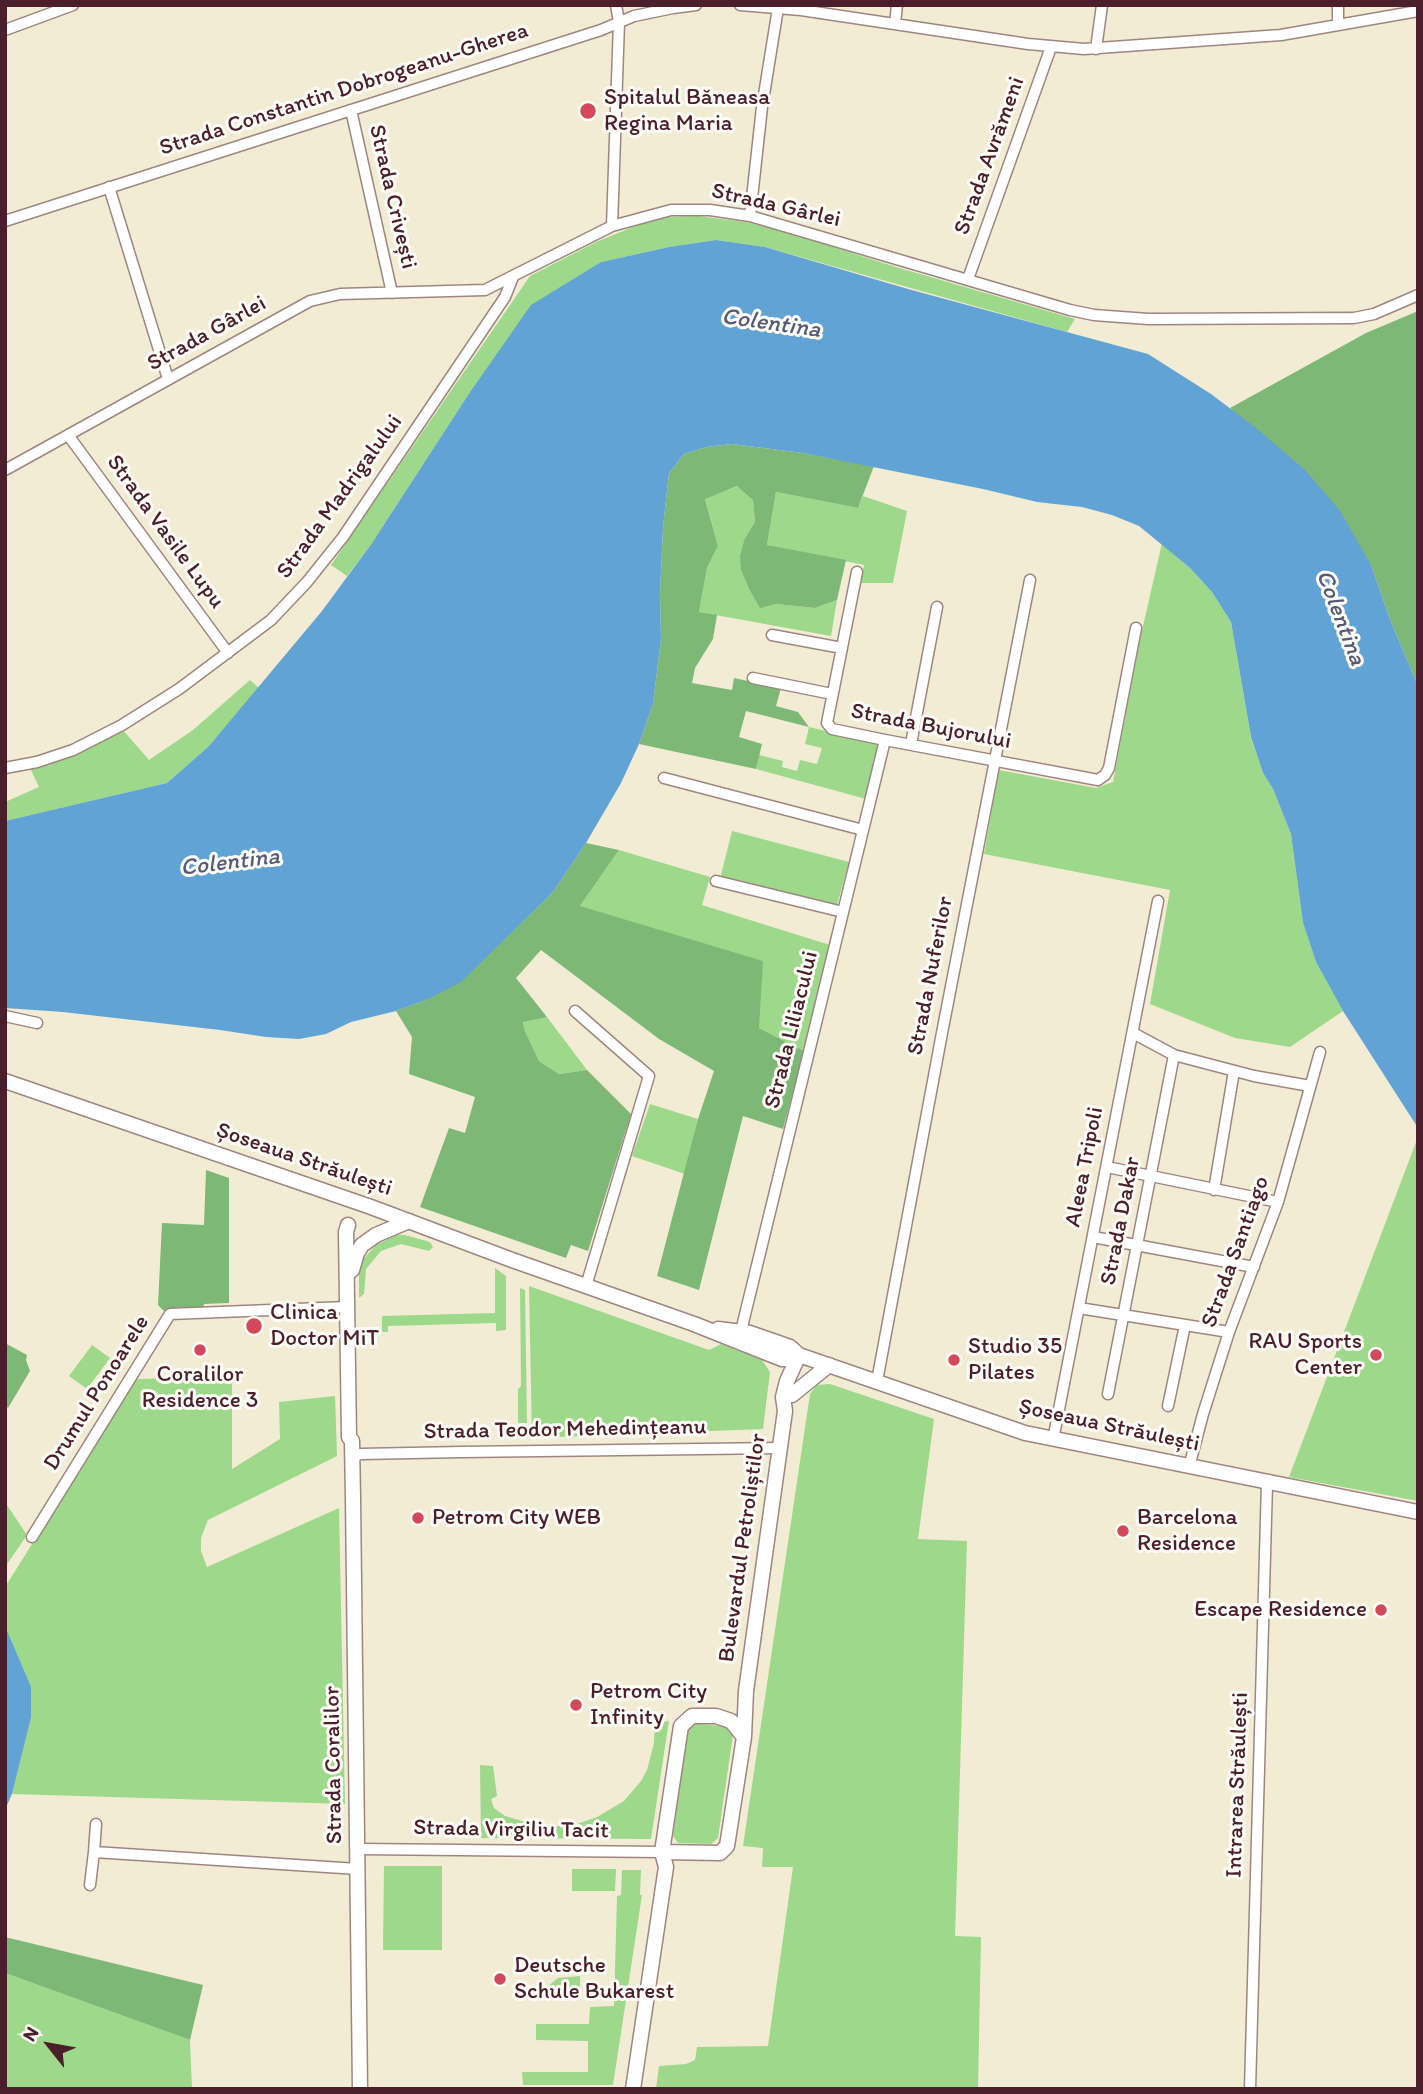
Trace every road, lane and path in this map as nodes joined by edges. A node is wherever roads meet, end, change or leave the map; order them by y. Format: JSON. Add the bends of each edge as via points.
{"nodes":[{"id":1,"x":73,"y":5,"type":"edge"},
{"id":2,"x":617,"y":5,"type":"edge"},
{"id":3,"x":696,"y":5,"type":"edge"},
{"id":4,"x":740,"y":5,"type":"edge"},
{"id":5,"x":897,"y":5,"type":"edge"},
{"id":6,"x":1102,"y":5,"type":"edge"},
{"id":7,"x":1338,"y":5,"type":"edge"},
{"id":8,"x":778,"y":8,"type":"junction"},
{"id":9,"x":1405,"y":9,"type":"edge"},
{"id":10,"x":1418,"y":11,"type":"edge"},
{"id":11,"x":619,"y":22,"type":"junction"},
{"id":12,"x":895,"y":24,"type":"junction"},
{"id":13,"x":1338,"y":25,"type":"junction"},
{"id":14,"x":5,"y":30,"type":"edge"},
{"id":15,"x":1051,"y":47,"type":"junction"},
{"id":16,"x":1096,"y":49,"type":"junction"},
{"id":17,"x":351,"y":110,"type":"junction"},
{"id":18,"x":109,"y":187,"type":"junction"},
{"id":19,"x":750,"y":216,"type":"junction"},
{"id":20,"x":5,"y":220,"type":"edge"},
{"id":21,"x":612,"y":226,"type":"junction"},
{"id":22,"x":513,"y":277,"type":"junction"},
{"id":23,"x":968,"y":279,"type":"junction"},
{"id":24,"x":392,"y":293,"type":"junction"},
{"id":25,"x":1418,"y":295,"type":"edge"},
{"id":26,"x":168,"y":379,"type":"junction"},
{"id":27,"x":68,"y":435,"type":"junction"},
{"id":28,"x":5,"y":470,"type":"edge"},
{"id":29,"x":857,"y":572,"type":"dead end"},
{"id":30,"x":1030,"y":580,"type":"dead end"},
{"id":31,"x":937,"y":607,"type":"dead end"},
{"id":32,"x":1136,"y":628,"type":"dead end"},
{"id":33,"x":772,"y":635,"type":"dead end"},
{"id":34,"x":842,"y":648,"type":"junction"},
{"id":35,"x":228,"y":653,"type":"junction"},
{"id":36,"x":753,"y":678,"type":"dead end"},
{"id":37,"x":832,"y":694,"type":"junction"},
{"id":38,"x":885,"y":740,"type":"junction"},
{"id":39,"x":911,"y":744,"type":"junction"},
{"id":40,"x":994,"y":761,"type":"junction"},
{"id":41,"x":5,"y":768,"type":"edge"},
{"id":42,"x":664,"y":778,"type":"dead end"},
{"id":43,"x":863,"y":830,"type":"junction"},
{"id":44,"x":716,"y":881,"type":"dead end"},
{"id":45,"x":1158,"y":901,"type":"dead end"},
{"id":46,"x":843,"y":912,"type":"junction"},
{"id":47,"x":575,"y":1011,"type":"dead end"},
{"id":48,"x":5,"y":1016,"type":"edge"},
{"id":49,"x":37,"y":1023,"type":"dead end"},
{"id":50,"x":1133,"y":1033,"type":"junction"},
{"id":51,"x":1320,"y":1052,"type":"dead end"},
{"id":52,"x":1174,"y":1055,"type":"junction"},
{"id":53,"x":1234,"y":1071,"type":"junction"},
{"id":54,"x":5,"y":1081,"type":"edge"},
{"id":55,"x":1310,"y":1086,"type":"junction"},
{"id":56,"x":1107,"y":1167,"type":"junction"},
{"id":57,"x":1152,"y":1176,"type":"junction"},
{"id":58,"x":1214,"y":1190,"type":"junction"},
{"id":59,"x":348,"y":1199,"type":"junction"},
{"id":60,"x":1278,"y":1202,"type":"junction"},
{"id":61,"x":409,"y":1221,"type":"junction"},
{"id":62,"x":348,"y":1225,"type":"junction"},
{"id":63,"x":1093,"y":1237,"type":"junction"},
{"id":64,"x":1138,"y":1246,"type":"junction"},
{"id":65,"x":1254,"y":1267,"type":"junction"},
{"id":66,"x":352,"y":1270,"type":"junction"},
{"id":67,"x":586,"y":1286,"type":"junction"},
{"id":68,"x":347,"y":1307,"type":"junction"},
{"id":69,"x":1079,"y":1308,"type":"junction"},
{"id":70,"x":1124,"y":1315,"type":"junction"},
{"id":71,"x":1185,"y":1325,"type":"junction"},
{"id":72,"x":706,"y":1329,"type":"junction"},
{"id":73,"x":741,"y":1331,"type":"junction"},
{"id":74,"x":1229,"y":1332,"type":"junction"},
{"id":75,"x":799,"y":1355,"type":"junction"},
{"id":76,"x":775,"y":1356,"type":"junction"},
{"id":77,"x":829,"y":1365,"type":"junction"},
{"id":78,"x":877,"y":1381,"type":"junction"},
{"id":79,"x":1108,"y":1394,"type":"dead end"},
{"id":80,"x":787,"y":1401,"type":"junction"},
{"id":81,"x":1168,"y":1406,"type":"dead end"},
{"id":82,"x":1053,"y":1440,"type":"junction"},
{"id":83,"x":352,"y":1441,"type":"junction"},
{"id":84,"x":780,"y":1448,"type":"junction"},
{"id":85,"x":352,"y":1457,"type":"junction"},
{"id":86,"x":1189,"y":1467,"type":"junction"},
{"id":87,"x":1267,"y":1483,"type":"junction"},
{"id":88,"x":1418,"y":1512,"type":"edge"},
{"id":89,"x":32,"y":1537,"type":"dead end"},
{"id":90,"x":746,"y":1691,"type":"junction"},
{"id":91,"x":716,"y":1716,"type":"junction"},
{"id":92,"x":744,"y":1737,"type":"junction"},
{"id":93,"x":96,"y":1824,"type":"dead end"},
{"id":94,"x":358,"y":1849,"type":"junction"},
{"id":95,"x":94,"y":1852,"type":"junction"},
{"id":96,"x":663,"y":1852,"type":"junction"},
{"id":97,"x":358,"y":1869,"type":"junction"},
{"id":98,"x":90,"y":1885,"type":"dead end"},
{"id":99,"x":360,"y":2089,"type":"edge"},
{"id":100,"x":633,"y":2089,"type":"edge"},
{"id":101,"x":1250,"y":2089,"type":"edge"}],
"edges":[{"from":1,"to":14,"type":"street"},
{"from":2,"to":11,"type":"street"},
{"from":3,"to":11,"type":"street","name":"Strada Constantin Dobrogeanu-Gherea"},
{"from":4,"to":8,"type":"street"},
{"from":5,"to":12,"type":"street"},
{"from":6,"to":16,"type":"street"},
{"from":7,"to":13,"type":"street"},
{"from":8,"to":12,"type":"street"},
{"from":8,"to":19,"type":"street"},
{"from":9,"to":10,"type":"street"},
{"from":9,"to":13,"type":"street"},
{"from":11,"to":17,"type":"street","name":"Strada Constantin Dobrogeanu-Gherea"},
{"from":11,"to":21,"type":"street"},
{"from":12,"to":15,"type":"street"},
{"from":13,"to":16,"type":"street","via":[[1281,35]]},
{"from":15,"to":16,"type":"street"},
{"from":15,"to":23,"type":"street","name":"Strada Avrămeni"},
{"from":17,"to":18,"type":"street","name":"Strada Constantin Dobrogeanu-Gherea"},
{"from":17,"to":24,"type":"street","name":"Strada Crivești"},
{"from":18,"to":20,"type":"street","name":"Strada Constantin Dobrogeanu-Gherea"},
{"from":18,"to":26,"type":"street"},
{"from":19,"to":21,"type":"street","name":"Strada Gârlei","via":[[690,209]]},
{"from":19,"to":23,"type":"street","name":"Strada Gârlei"},
{"from":21,"to":22,"type":"street","name":"Strada Gârlei"},
{"from":22,"to":24,"type":"street","name":"Strada Gârlei","via":[[473,291]]},
{"from":22,"to":35,"type":"street","name":"Strada Madrigalului","via":[[505,298],[343,537],[279,612]]},
{"from":23,"to":25,"type":"street","name":"Strada Gârlei","via":[[1080,313],[1148,319],[1354,318]]},
{"from":24,"to":26,"type":"street","name":"Strada Gârlei","via":[[340,294],[310,301]]},
{"from":26,"to":27,"type":"street","name":"Strada Gârlei"},
{"from":27,"to":28,"type":"street","name":"Strada Gârlei"},
{"from":27,"to":35,"type":"street","name":"Strada Vasile Lupu"},
{"from":29,"to":34,"type":"street","name":"Strada Bujorului"},
{"from":30,"to":40,"type":"street","name":"Strada Nuferilor"},
{"from":31,"to":39,"type":"street"},
{"from":32,"to":40,"type":"street","name":"Strada Bujorului","via":[[1105,775],[1098,780]]},
{"from":33,"to":34,"type":"street"},
{"from":34,"to":37,"type":"street","name":"Strada Bujorului"},
{"from":35,"to":41,"type":"street","name":"Strada Madrigalului","via":[[122,725],[73,750]]},
{"from":36,"to":37,"type":"street"},
{"from":37,"to":38,"type":"street","name":"Strada Bujorului","via":[[829,727]]},
{"from":38,"to":39,"type":"street","name":"Strada Bujorului"},
{"from":38,"to":43,"type":"street","name":"Strada Liliacului"},
{"from":39,"to":40,"type":"street","name":"Strada Bujorului"},
{"from":40,"to":78,"type":"street","name":"Strada Nuferilor"},
{"from":42,"to":43,"type":"street"},
{"from":43,"to":46,"type":"street","name":"Strada Liliacului"},
{"from":44,"to":46,"type":"street"},
{"from":45,"to":50,"type":"street","name":"Aleea Tripoli"},
{"from":46,"to":73,"type":"street","name":"Strada Liliacului"},
{"from":47,"to":67,"type":"street","via":[[649,1076]]},
{"from":48,"to":49,"type":"street"},
{"from":50,"to":52,"type":"street"},
{"from":50,"to":56,"type":"street","name":"Aleea Tripoli"},
{"from":51,"to":55,"type":"street","name":"Strada Santiago"},
{"from":52,"to":53,"type":"street"},
{"from":52,"to":57,"type":"street","name":"Strada Dakar"},
{"from":53,"to":55,"type":"street"},
{"from":53,"to":58,"type":"street"},
{"from":54,"to":59,"type":"street","name":"Șoseaua Străulești"},
{"from":55,"to":60,"type":"street","name":"Strada Santiago"},
{"from":56,"to":57,"type":"street"},
{"from":56,"to":63,"type":"street","name":"Aleea Tripoli"},
{"from":57,"to":58,"type":"street"},
{"from":57,"to":64,"type":"street","name":"Strada Dakar"},
{"from":58,"to":60,"type":"street"},
{"from":59,"to":61,"type":"street","name":"Șoseaua Străulești"},
{"from":59,"to":62,"type":"street","name":"Strada Coralilor"},
{"from":60,"to":65,"type":"street","name":"Strada Santiago"},
{"from":61,"to":66,"type":"street","via":[[362,1245]]},
{"from":61,"to":67,"type":"street","name":"Șoseaua Străulești"},
{"from":62,"to":66,"type":"street","name":"Strada Coralilor"},
{"from":62,"to":68,"type":"street","name":"Strada Coralilor"},
{"from":63,"to":64,"type":"street"},
{"from":63,"to":69,"type":"street","name":"Aleea Tripoli"},
{"from":64,"to":65,"type":"street"},
{"from":64,"to":70,"type":"street","name":"Strada Dakar"},
{"from":65,"to":74,"type":"street","name":"Strada Santiago"},
{"from":66,"to":83,"type":"street","name":"Strada Coralilor"},
{"from":67,"to":72,"type":"street","name":"Șoseaua Străulești"},
{"from":68,"to":83,"type":"street","name":"Strada Coralilor"},
{"from":68,"to":89,"type":"street","name":"Drumul Ponoarele","via":[[170,1314]]},
{"from":69,"to":70,"type":"street"},
{"from":69,"to":82,"type":"street","name":"Aleea Tripoli"},
{"from":70,"to":71,"type":"street"},
{"from":70,"to":79,"type":"street","name":"Strada Dakar"},
{"from":71,"to":74,"type":"street"},
{"from":71,"to":81,"type":"street"},
{"from":72,"to":73,"type":"street","name":"Șoseaua Străulești"},
{"from":72,"to":76,"type":"street","name":"Șoseaua Străulești"},
{"from":73,"to":75,"type":"street","name":"Șoseaua Străulești","via":[[787,1345]]},
{"from":74,"to":86,"type":"street","name":"Strada Santiago"},
{"from":75,"to":76,"type":"street","name":"Șoseaua Străulești","via":[[790,1359]]},
{"from":75,"to":77,"type":"street","name":"Șoseaua Străulești"},
{"from":75,"to":80,"type":"street","name":"Bulevardul Petroliștilor","via":[[787,1381]]},
{"from":76,"to":80,"type":"street"},
{"from":77,"to":78,"type":"street","name":"Șoseaua Străulești"},
{"from":77,"to":80,"type":"street"},
{"from":78,"to":82,"type":"street","name":"Șoseaua Străulești"},
{"from":80,"to":84,"type":"street","name":"Bulevardul Petroliștilor"},
{"from":82,"to":86,"type":"street","name":"Șoseaua Străulești"},
{"from":83,"to":85,"type":"street","name":"Strada Coralilor"},
{"from":84,"to":85,"type":"street","name":"Strada Teodor Mehedințeanu"},
{"from":84,"to":90,"type":"street","name":"Bulevardul Petroliștilor"},
{"from":85,"to":94,"type":"street","name":"Strada Coralilor"},
{"from":86,"to":87,"type":"street","name":"Șoseaua Străulești"},
{"from":87,"to":88,"type":"street","name":"Șoseaua Străulești"},
{"from":87,"to":101,"type":"street","name":"Intrarea Străulești"},
{"from":90,"to":91,"type":"street","name":"Bulevardul Petroliștilor","via":[[732,1710]]},
{"from":90,"to":92,"type":"street","name":"Bulevardul Petroliștilor"},
{"from":91,"to":92,"type":"street","via":[[734,1723]]},
{"from":91,"to":96,"type":"street","name":"Bulevardul Petroliștilor","via":[[692,1716],[681,1726]]},
{"from":92,"to":96,"type":"street","name":"Bulevardul Petroliștilor","via":[[724,1851]]},
{"from":93,"to":95,"type":"street"},
{"from":94,"to":96,"type":"street","name":"Strada Virgiliu Tacit"},
{"from":94,"to":97,"type":"street","name":"Strada Coralilor"},
{"from":95,"to":97,"type":"street"},
{"from":95,"to":98,"type":"street"},
{"from":96,"to":100,"type":"street","name":"Bulevardul Petroliștilor","via":[[666,1867]]},
{"from":97,"to":99,"type":"street","name":"Strada Coralilor"}]}
